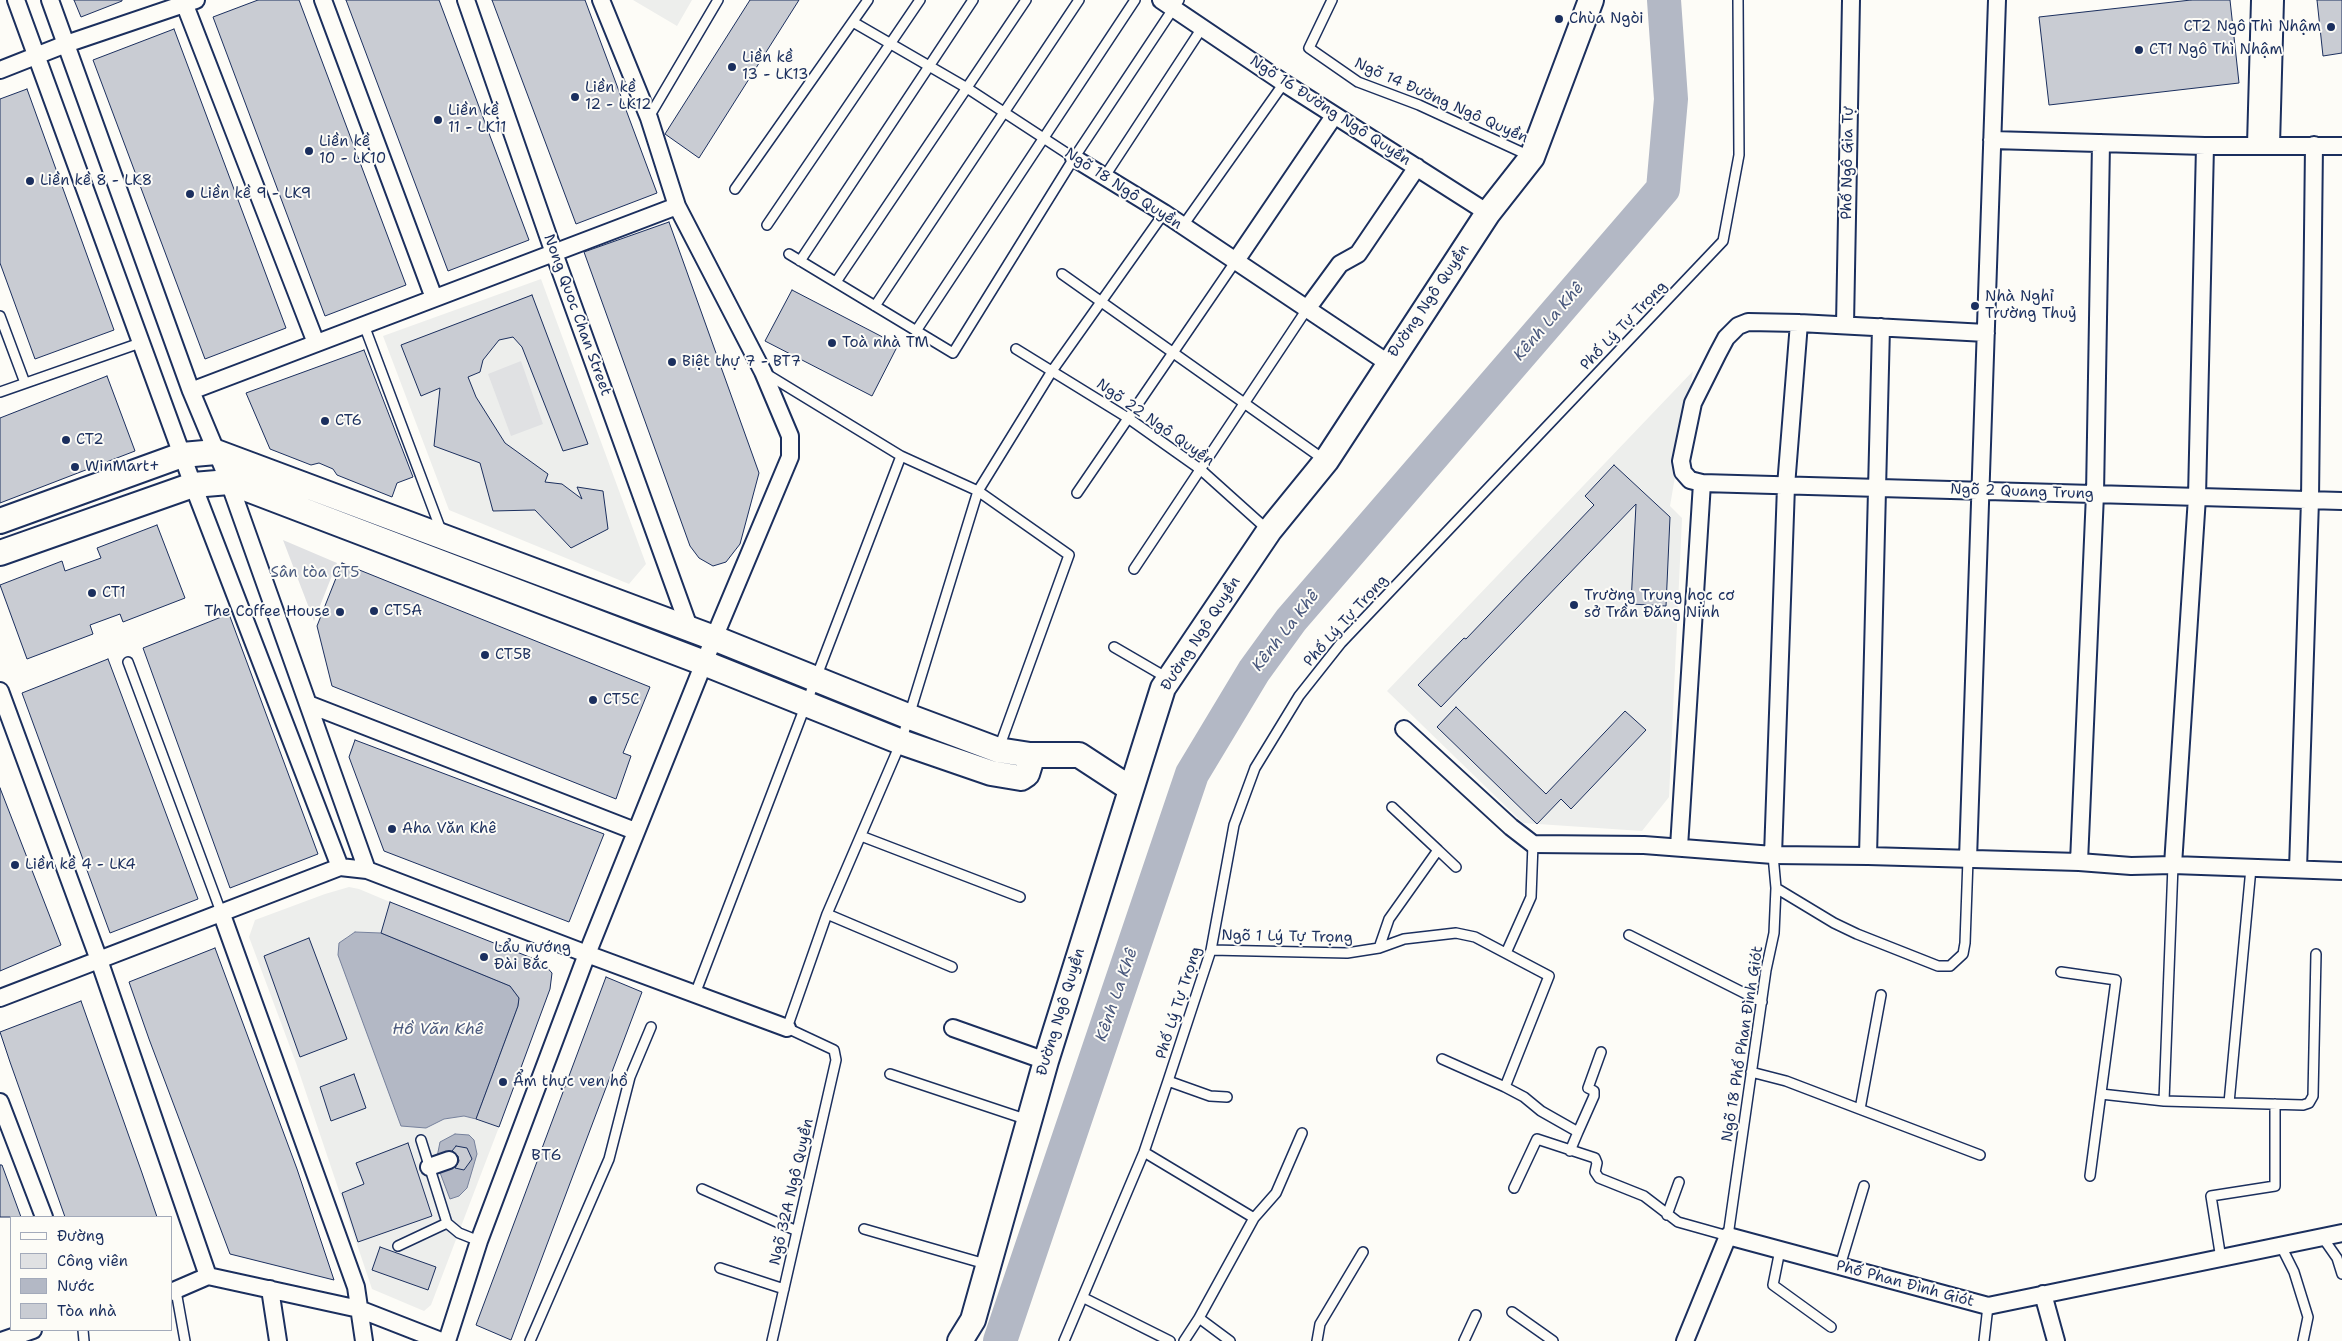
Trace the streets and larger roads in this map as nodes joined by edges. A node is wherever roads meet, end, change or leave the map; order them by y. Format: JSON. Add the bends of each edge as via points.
{"nodes":[{"id":1,"x":16,"y":0,"type":"edge"},
{"id":2,"x":50,"y":0,"type":"edge"},
{"id":3,"x":323,"y":0,"type":"edge"},
{"id":4,"x":466,"y":0,"type":"edge"},
{"id":5,"x":601,"y":0,"type":"edge"},
{"id":6,"x":1591,"y":0,"type":"edge"},
{"id":7,"x":1851,"y":0,"type":"edge"},
{"id":8,"x":1996,"y":0,"type":"edge"},
{"id":9,"x":2260,"y":0,"type":"edge"},
{"id":10,"x":2275,"y":0,"type":"edge"},
{"id":11,"x":188,"y":2,"type":"edge"},
{"id":12,"x":1171,"y":3,"type":"edge"},
{"id":13,"x":66,"y":44,"type":"junction"},
{"id":14,"x":37,"y":56,"type":"junction"},
{"id":15,"x":0,"y":70,"type":"edge"},
{"id":16,"x":1334,"y":116,"type":"junction"},
{"id":17,"x":1992,"y":140,"type":"junction"},
{"id":18,"x":2101,"y":143,"type":"junction"},
{"id":19,"x":2264,"y":145,"type":"junction"},
{"id":20,"x":2314,"y":145,"type":"junction"},
{"id":21,"x":2205,"y":146,"type":"junction"},
{"id":22,"x":2342,"y":146,"type":"edge"},
{"id":23,"x":1074,"y":158,"type":"road end"},
{"id":24,"x":1417,"y":167,"type":"junction"},
{"id":25,"x":677,"y":206,"type":"junction"},
{"id":26,"x":1488,"y":213,"type":"junction"},
{"id":27,"x":554,"y":253,"type":"junction"},
{"id":28,"x":1236,"y":262,"type":"junction"},
{"id":29,"x":434,"y":298,"type":"junction"},
{"id":30,"x":1307,"y":310,"type":"junction"},
{"id":31,"x":1799,"y":323,"type":"junction"},
{"id":32,"x":1845,"y":325,"type":"junction"},
{"id":33,"x":1882,"y":327,"type":"junction"},
{"id":34,"x":1986,"y":333,"type":"junction"},
{"id":35,"x":316,"y":343,"type":"junction"},
{"id":36,"x":1388,"y":363,"type":"junction"},
{"id":37,"x":191,"y":391,"type":"junction"},
{"id":38,"x":216,"y":452,"type":"junction"},
{"id":39,"x":182,"y":455,"type":"junction"},
{"id":40,"x":229,"y":482,"type":"junction"},
{"id":41,"x":1702,"y":483,"type":"junction"},
{"id":42,"x":193,"y":485,"type":"junction"},
{"id":43,"x":1786,"y":486,"type":"junction"},
{"id":44,"x":1876,"y":488,"type":"junction"},
{"id":45,"x":1980,"y":491,"type":"junction"},
{"id":46,"x":2095,"y":494,"type":"junction"},
{"id":47,"x":2197,"y":497,"type":"junction"},
{"id":48,"x":2310,"y":500,"type":"junction"},
{"id":49,"x":2342,"y":501,"type":"edge"},
{"id":50,"x":0,"y":521,"type":"edge"},
{"id":51,"x":0,"y":553,"type":"edge"},
{"id":52,"x":690,"y":630,"type":"junction"},
{"id":53,"x":714,"y":638,"type":"junction"},
{"id":54,"x":704,"y":663,"type":"junction"},
{"id":55,"x":0,"y":691,"type":"edge"},
{"id":56,"x":308,"y":704,"type":"junction"},
{"id":57,"x":1404,"y":729,"type":"dead end"},
{"id":58,"x":994,"y":762,"type":"junction"},
{"id":59,"x":1131,"y":789,"type":"junction"},
{"id":60,"x":635,"y":831,"type":"junction"},
{"id":61,"x":1679,"y":847,"type":"junction"},
{"id":62,"x":1773,"y":855,"type":"junction"},
{"id":63,"x":1868,"y":856,"type":"junction"},
{"id":64,"x":1968,"y":859,"type":"junction"},
{"id":65,"x":2079,"y":862,"type":"junction"},
{"id":66,"x":2173,"y":865,"type":"junction"},
{"id":67,"x":340,"y":867,"type":"junction"},
{"id":68,"x":2298,"y":869,"type":"junction"},
{"id":69,"x":367,"y":870,"type":"junction"},
{"id":70,"x":2342,"y":871,"type":"edge"},
{"id":71,"x":221,"y":912,"type":"junction"},
{"id":72,"x":587,"y":954,"type":"junction"},
{"id":73,"x":99,"y":960,"type":"junction"},
{"id":74,"x":0,"y":998,"type":"edge"},
{"id":75,"x":787,"y":1028,"type":"road end"},
{"id":76,"x":953,"y":1028,"type":"dead end"},
{"id":77,"x":1046,"y":1061,"type":"junction"},
{"id":78,"x":0,"y":1102,"type":"edge"},
{"id":79,"x":449,"y":1160,"type":"dead end"},
{"id":80,"x":429,"y":1167,"type":"road end"},
{"id":81,"x":44,"y":1216,"type":"edge"},
{"id":82,"x":2342,"y":1233,"type":"edge"},
{"id":83,"x":208,"y":1276,"type":"junction"},
{"id":84,"x":270,"y":1289,"type":"junction"},
{"id":85,"x":174,"y":1291,"type":"edge"},
{"id":86,"x":2043,"y":1294,"type":"junction"},
{"id":87,"x":359,"y":1309,"type":"junction"},
{"id":88,"x":30,"y":1331,"type":"edge"},
{"id":89,"x":0,"y":1341,"type":"edge"},
{"id":90,"x":278,"y":1341,"type":"edge"},
{"id":91,"x":364,"y":1341,"type":"edge"},
{"id":92,"x":442,"y":1341,"type":"edge"},
{"id":93,"x":447,"y":1341,"type":"edge"},
{"id":94,"x":960,"y":1341,"type":"edge"},
{"id":95,"x":1685,"y":1341,"type":"edge"},
{"id":96,"x":2056,"y":1341,"type":"edge"}],
"edges":[{"from":1,"to":14,"type":"street"},
{"from":2,"to":13,"type":"street"},
{"from":3,"to":29,"type":"street"},
{"from":4,"to":27,"type":"street","name":"Nong Quoc Chan Street"},
{"from":5,"to":25,"type":"street","via":[[649,118]]},
{"from":6,"to":26,"type":"street","name":"Đường Ngô Quyền","via":[[1532,157]]},
{"from":7,"to":32,"type":"street","name":"Phố Ngô Gia Tự"},
{"from":8,"to":17,"type":"street"},
{"from":9,"to":19,"type":"street"},
{"from":10,"to":19,"type":"street"},
{"from":11,"to":13,"type":"street"},
{"from":11,"to":35,"type":"street"},
{"from":12,"to":16,"type":"street","name":"Ngõ 16 Đường Ngô Quyền","via":[[1202,28]]},
{"from":13,"to":14,"type":"street"},
{"from":13,"to":37,"type":"street"},
{"from":14,"to":15,"type":"street"},
{"from":14,"to":39,"type":"street"},
{"from":16,"to":24,"type":"street","name":"Ngõ 16 Đường Ngô Quyền"},
{"from":16,"to":28,"type":"street"},
{"from":17,"to":18,"type":"street"},
{"from":17,"to":34,"type":"street"},
{"from":18,"to":21,"type":"street"},
{"from":18,"to":46,"type":"street"},
{"from":19,"to":20,"type":"street"},
{"from":19,"to":21,"type":"street"},
{"from":20,"to":22,"type":"street"},
{"from":20,"to":48,"type":"street"},
{"from":21,"to":47,"type":"street"},
{"from":23,"to":28,"type":"street","name":"Ngõ 18 Ngô Quyền"},
{"from":24,"to":26,"type":"street","name":"Ngõ 16 Đường Ngô Quyền"},
{"from":24,"to":30,"type":"street","via":[[1358,254],[1340,264]]},
{"from":25,"to":27,"type":"street"},
{"from":25,"to":53,"type":"street","via":[[763,372],[790,436],[790,457]]},
{"from":26,"to":36,"type":"street","name":"Đường Ngô Quyền"},
{"from":27,"to":29,"type":"street"},
{"from":27,"to":52,"type":"street","name":"Nong Quoc Chan Street"},
{"from":28,"to":30,"type":"street","name":"Ngõ 18 Ngô Quyền"},
{"from":29,"to":35,"type":"street"},
{"from":30,"to":36,"type":"street","name":"Ngõ 18 Ngô Quyền"},
{"from":31,"to":32,"type":"street"},
{"from":31,"to":41,"type":"street","via":[[1748,322],[1738,326],[1722,346],[1693,403],[1681,461],[1686,477]]},
{"from":31,"to":43,"type":"street"},
{"from":32,"to":33,"type":"street"},
{"from":33,"to":34,"type":"street"},
{"from":33,"to":44,"type":"street"},
{"from":34,"to":45,"type":"street"},
{"from":35,"to":37,"type":"street"},
{"from":36,"to":59,"type":"street","name":"Đường Ngô Quyền","via":[[1326,461],[1269,531],[1169,679]]},
{"from":37,"to":38,"type":"street"},
{"from":38,"to":39,"type":"street"},
{"from":38,"to":40,"type":"street"},
{"from":38,"to":52,"type":"street"},
{"from":39,"to":42,"type":"street"},
{"from":39,"to":50,"type":"street"},
{"from":40,"to":42,"type":"street"},
{"from":40,"to":54,"type":"street"},
{"from":40,"to":56,"type":"street"},
{"from":41,"to":43,"type":"street","name":"Ngõ 2 Quang Trung"},
{"from":41,"to":61,"type":"street"},
{"from":42,"to":51,"type":"street"},
{"from":42,"to":67,"type":"street"},
{"from":43,"to":44,"type":"street","name":"Ngõ 2 Quang Trung"},
{"from":43,"to":62,"type":"street"},
{"from":44,"to":45,"type":"street","name":"Ngõ 2 Quang Trung"},
{"from":44,"to":63,"type":"street"},
{"from":45,"to":46,"type":"street","name":"Ngõ 2 Quang Trung"},
{"from":45,"to":64,"type":"street"},
{"from":46,"to":47,"type":"street","name":"Ngõ 2 Quang Trung"},
{"from":46,"to":65,"type":"street"},
{"from":47,"to":48,"type":"street","name":"Ngõ 2 Quang Trung"},
{"from":47,"to":66,"type":"street"},
{"from":48,"to":49,"type":"street","name":"Ngõ 2 Quang Trung"},
{"from":48,"to":68,"type":"street"},
{"from":52,"to":53,"type":"street"},
{"from":52,"to":54,"type":"street"},
{"from":53,"to":54,"type":"street"},
{"from":53,"to":58,"type":"street","via":[[910,718]]},
{"from":54,"to":58,"type":"street","via":[[901,742]]},
{"from":54,"to":60,"type":"street"},
{"from":55,"to":73,"type":"street"},
{"from":56,"to":60,"type":"street"},
{"from":56,"to":69,"type":"street"},
{"from":57,"to":61,"type":"street","via":[[1533,844]]},
{"from":58,"to":59,"type":"street","via":[[1020,778],[1027,774],[1030,754],[1079,755]]},
{"from":59,"to":77,"type":"street","name":"Đường Ngô Quyền"},
{"from":60,"to":72,"type":"street"},
{"from":61,"to":62,"type":"street"},
{"from":62,"to":63,"type":"street"},
{"from":63,"to":64,"type":"street"},
{"from":64,"to":65,"type":"street"},
{"from":65,"to":66,"type":"street"},
{"from":66,"to":68,"type":"street"},
{"from":67,"to":69,"type":"street"},
{"from":67,"to":71,"type":"street"},
{"from":68,"to":70,"type":"street"},
{"from":69,"to":72,"type":"street"},
{"from":71,"to":73,"type":"street"},
{"from":71,"to":87,"type":"street","via":[[356,1287]]},
{"from":72,"to":75,"type":"street"},
{"from":72,"to":93,"type":"street","via":[[479,1241]]},
{"from":73,"to":74,"type":"street"},
{"from":73,"to":83,"type":"street"},
{"from":76,"to":77,"type":"street"},
{"from":77,"to":94,"type":"street","name":"Đường Ngô Quyền","via":[[973,1320]]},
{"from":78,"to":81,"type":"street"},
{"from":79,"to":80,"type":"street"},
{"from":82,"to":86,"type":"street","name":"Phố Phan Đình Giót"},
{"from":83,"to":84,"type":"street"},
{"from":83,"to":85,"type":"street"},
{"from":84,"to":87,"type":"street"},
{"from":84,"to":90,"type":"street"},
{"from":86,"to":95,"type":"street","name":"Phố Phan Đình Giót","via":[[1988,1306],[1728,1236]]},
{"from":86,"to":96,"type":"street"},
{"from":87,"to":91,"type":"street"},
{"from":87,"to":92,"type":"street"},
{"from":88,"to":89,"type":"street"}]}
